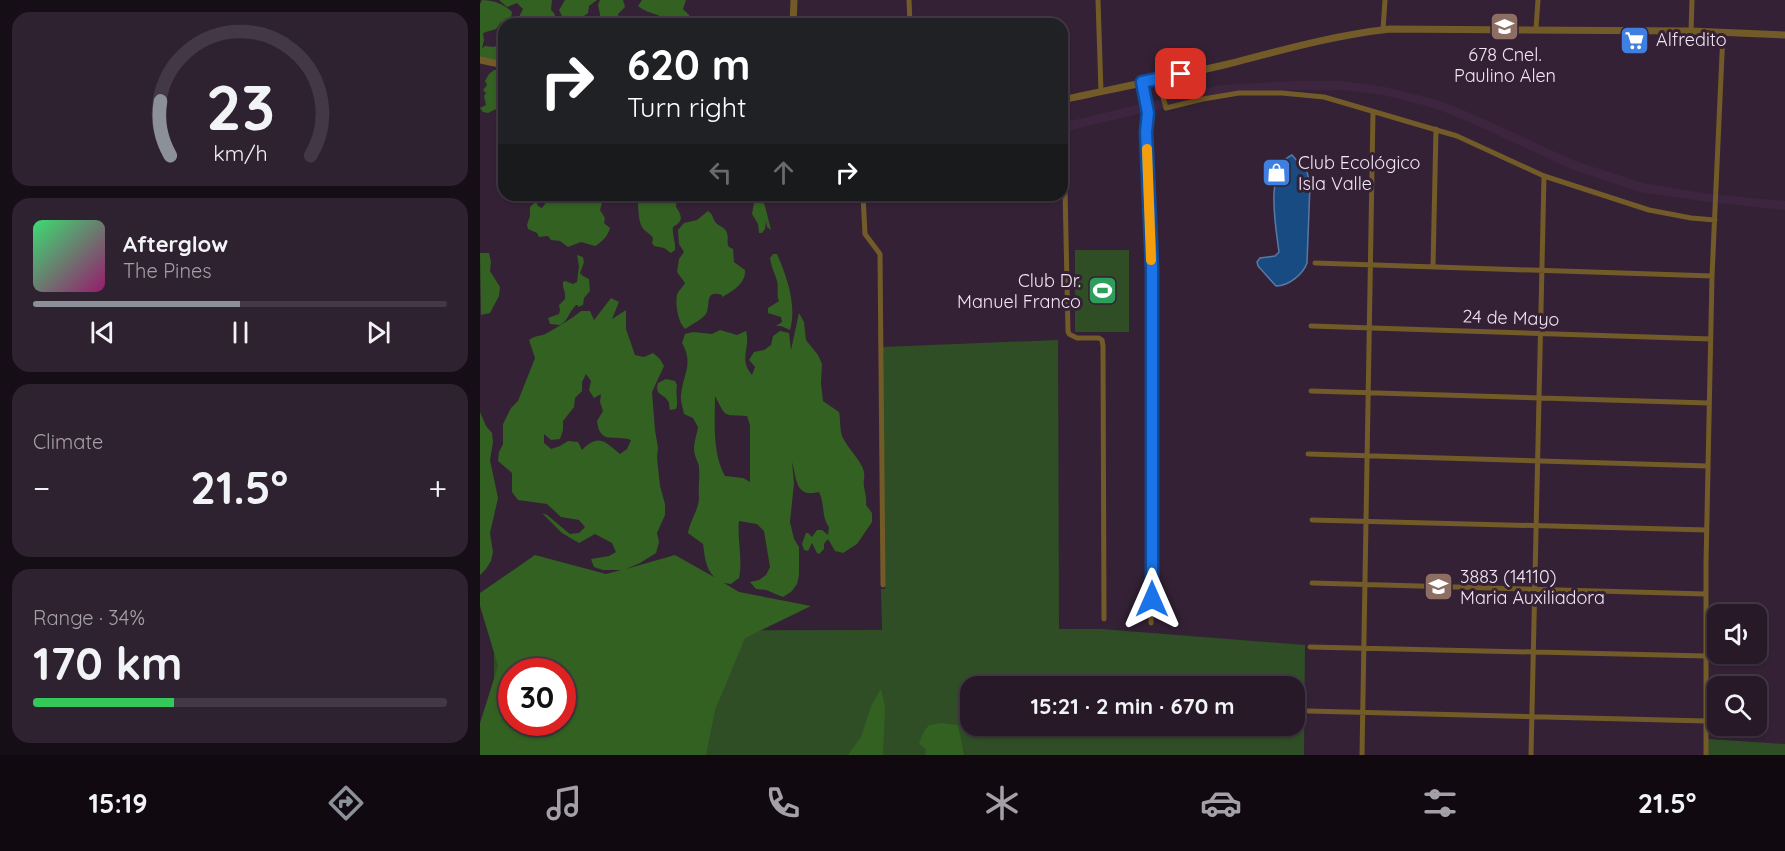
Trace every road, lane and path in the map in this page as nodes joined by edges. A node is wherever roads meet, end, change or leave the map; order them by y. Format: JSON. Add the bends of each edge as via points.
{"nodes":[{"id":1,"x":794,"y":0,"type":"edge"},
{"id":2,"x":909,"y":0,"type":"edge"},
{"id":3,"x":1098,"y":0,"type":"edge"},
{"id":4,"x":1385,"y":0,"type":"edge"},
{"id":5,"x":1538,"y":0,"type":"edge"},
{"id":6,"x":1692,"y":0,"type":"edge"},
{"id":7,"x":793,"y":18,"type":"edge"},
{"id":8,"x":910,"y":18,"type":"edge"},
{"id":9,"x":1536,"y":29,"type":"junction"},
{"id":10,"x":1383,"y":30,"type":"junction"},
{"id":11,"x":1691,"y":31,"type":"junction"},
{"id":12,"x":1723,"y":32,"type":"junction"},
{"id":13,"x":1785,"y":35,"type":"edge"},
{"id":14,"x":480,"y":60,"type":"edge"},
{"id":15,"x":498,"y":64,"type":"edge"},
{"id":16,"x":1158,"y":79,"type":"junction"},
{"id":17,"x":1142,"y":82,"type":"junction"},
{"id":18,"x":1101,"y":92,"type":"junction"},
{"id":19,"x":1068,"y":99,"type":"edge"},
{"id":20,"x":1373,"y":112,"type":"junction"},
{"id":21,"x":1436,"y":129,"type":"junction"},
{"id":22,"x":1544,"y":176,"type":"junction"},
{"id":23,"x":863,"y":201,"type":"edge"},
{"id":24,"x":1065,"y":201,"type":"edge"},
{"id":25,"x":1715,"y":220,"type":"junction"},
{"id":26,"x":1315,"y":263,"type":"dead end"},
{"id":27,"x":1370,"y":265,"type":"junction"},
{"id":28,"x":1433,"y":267,"type":"junction"},
{"id":29,"x":1542,"y":271,"type":"junction"},
{"id":30,"x":1712,"y":276,"type":"junction"},
{"id":31,"x":1311,"y":326,"type":"dead end"},
{"id":32,"x":1369,"y":328,"type":"junction"},
{"id":33,"x":1541,"y":334,"type":"junction"},
{"id":34,"x":1711,"y":339,"type":"junction"},
{"id":35,"x":1311,"y":391,"type":"dead end"},
{"id":36,"x":1368,"y":392,"type":"junction"},
{"id":37,"x":1539,"y":398,"type":"junction"},
{"id":38,"x":1709,"y":403,"type":"junction"},
{"id":39,"x":1308,"y":454,"type":"dead end"},
{"id":40,"x":1367,"y":456,"type":"junction"},
{"id":41,"x":1538,"y":461,"type":"junction"},
{"id":42,"x":1708,"y":466,"type":"junction"},
{"id":43,"x":1312,"y":520,"type":"dead end"},
{"id":44,"x":1366,"y":521,"type":"junction"},
{"id":45,"x":1536,"y":526,"type":"junction"},
{"id":46,"x":1707,"y":530,"type":"junction"},
{"id":47,"x":1312,"y":583,"type":"dead end"},
{"id":48,"x":883,"y":585,"type":"dead end"},
{"id":49,"x":1365,"y":585,"type":"junction"},
{"id":50,"x":1535,"y":589,"type":"junction"},
{"id":51,"x":1706,"y":594,"type":"junction"},
{"id":52,"x":1104,"y":619,"type":"dead end"},
{"id":53,"x":1151,"y":623,"type":"dead end"},
{"id":54,"x":1310,"y":648,"type":"dead end"},
{"id":55,"x":1363,"y":649,"type":"junction"},
{"id":56,"x":1534,"y":652,"type":"junction"},
{"id":57,"x":1706,"y":656,"type":"junction"},
{"id":58,"x":1308,"y":711,"type":"dead end"},
{"id":59,"x":1362,"y":713,"type":"junction"},
{"id":60,"x":1532,"y":717,"type":"junction"},
{"id":61,"x":1706,"y":721,"type":"junction"},
{"id":62,"x":1362,"y":755,"type":"edge"},
{"id":63,"x":1531,"y":755,"type":"edge"},
{"id":64,"x":1706,"y":755,"type":"edge"}],
"edges":[{"from":1,"to":7,"type":"street"},
{"from":2,"to":8,"type":"street"},
{"from":3,"to":18,"type":"street"},
{"from":4,"to":10,"type":"street"},
{"from":5,"to":9,"type":"street"},
{"from":6,"to":11,"type":"street"},
{"from":9,"to":10,"type":"street"},
{"from":9,"to":11,"type":"street"},
{"from":10,"to":16,"type":"street","via":[[1331,38]]},
{"from":11,"to":12,"type":"street"},
{"from":12,"to":13,"type":"street"},
{"from":12,"to":25,"type":"street"},
{"from":14,"to":15,"type":"street"},
{"from":16,"to":17,"type":"street"},
{"from":16,"to":20,"type":"street","via":[[1166,108],[1239,93],[1282,93],[1324,97]]},
{"from":17,"to":18,"type":"street"},
{"from":17,"to":53,"type":"street","via":[[1148,113],[1152,268]]},
{"from":18,"to":19,"type":"street"},
{"from":20,"to":21,"type":"street"},
{"from":20,"to":27,"type":"street"},
{"from":21,"to":22,"type":"street"},
{"from":21,"to":28,"type":"street"},
{"from":22,"to":25,"type":"street","via":[[1649,210]]},
{"from":22,"to":29,"type":"street"},
{"from":23,"to":48,"type":"street","via":[[865,234],[880,254]]},
{"from":24,"to":52,"type":"street","via":[[1068,331],[1073,337],[1099,338],[1103,346]]},
{"from":25,"to":30,"type":"street"},
{"from":26,"to":27,"type":"street"},
{"from":27,"to":28,"type":"street"},
{"from":27,"to":32,"type":"street"},
{"from":28,"to":29,"type":"street"},
{"from":29,"to":30,"type":"street"},
{"from":29,"to":33,"type":"street"},
{"from":30,"to":34,"type":"street"},
{"from":31,"to":32,"type":"street","name":"24 de Mayo"},
{"from":32,"to":33,"type":"street","name":"24 de Mayo"},
{"from":32,"to":36,"type":"street"},
{"from":33,"to":34,"type":"street","name":"24 de Mayo"},
{"from":33,"to":37,"type":"street"},
{"from":34,"to":38,"type":"street"},
{"from":35,"to":36,"type":"street"},
{"from":36,"to":37,"type":"street"},
{"from":36,"to":40,"type":"street"},
{"from":37,"to":38,"type":"street"},
{"from":37,"to":41,"type":"street"},
{"from":38,"to":42,"type":"street"},
{"from":39,"to":40,"type":"street"},
{"from":40,"to":41,"type":"street"},
{"from":40,"to":44,"type":"street"},
{"from":41,"to":42,"type":"street"},
{"from":41,"to":45,"type":"street"},
{"from":42,"to":46,"type":"street"},
{"from":43,"to":44,"type":"street"},
{"from":44,"to":45,"type":"street"},
{"from":44,"to":49,"type":"street"},
{"from":45,"to":46,"type":"street"},
{"from":45,"to":50,"type":"street"},
{"from":46,"to":51,"type":"street"},
{"from":47,"to":49,"type":"street"},
{"from":49,"to":50,"type":"street"},
{"from":49,"to":55,"type":"street"},
{"from":50,"to":51,"type":"street"},
{"from":50,"to":56,"type":"street"},
{"from":51,"to":57,"type":"street"},
{"from":54,"to":55,"type":"street"},
{"from":55,"to":56,"type":"street"},
{"from":55,"to":59,"type":"street"},
{"from":56,"to":57,"type":"street"},
{"from":56,"to":60,"type":"street"},
{"from":57,"to":61,"type":"street"},
{"from":58,"to":59,"type":"street"},
{"from":59,"to":60,"type":"street"},
{"from":59,"to":62,"type":"street"},
{"from":60,"to":61,"type":"street"},
{"from":60,"to":63,"type":"street"},
{"from":61,"to":64,"type":"street"}]}
